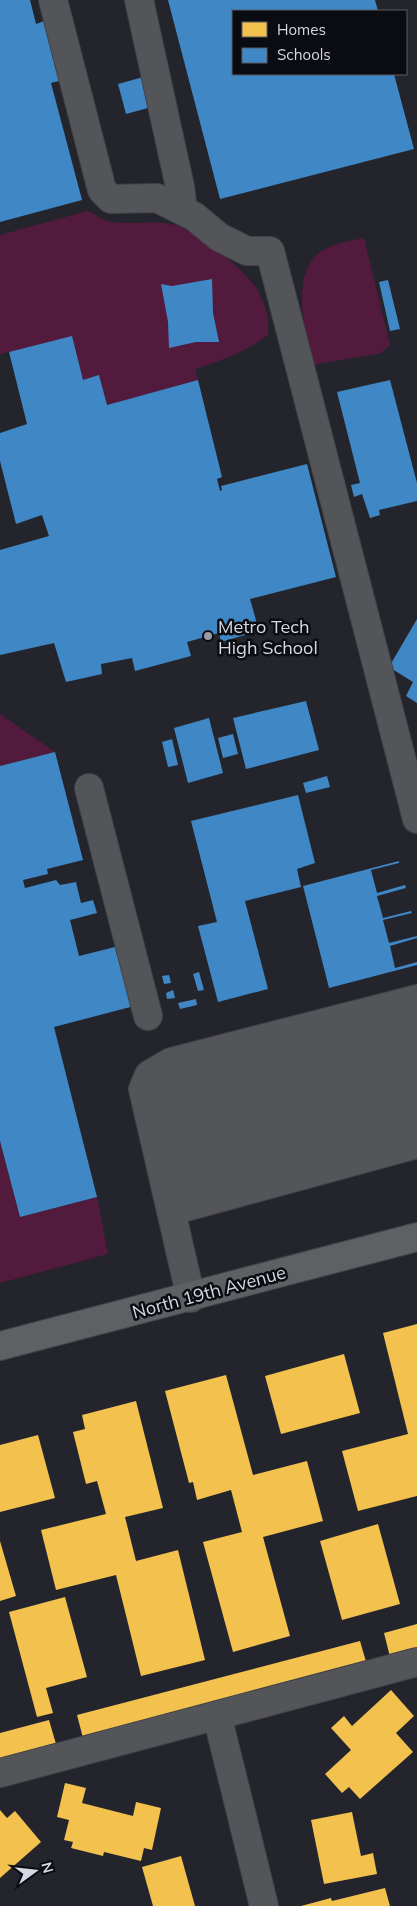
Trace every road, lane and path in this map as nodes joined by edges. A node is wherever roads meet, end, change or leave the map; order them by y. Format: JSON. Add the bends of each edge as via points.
{"nodes":[{"id":1,"x":54,"y":0,"type":"edge"},
{"id":2,"x":140,"y":0,"type":"edge"},
{"id":3,"x":183,"y":211,"type":"junction"},
{"id":4,"x":88,"y":788,"type":"dead end"},
{"id":5,"x":417,"y":819,"type":"edge"},
{"id":6,"x":417,"y":999,"type":"edge"},
{"id":7,"x":148,"y":1016,"type":"dead end"},
{"id":8,"x":417,"y":1025,"type":"edge"},
{"id":9,"x":417,"y":1048,"type":"edge"},
{"id":10,"x":417,"y":1074,"type":"edge"},
{"id":11,"x":417,"y":1097,"type":"edge"},
{"id":12,"x":417,"y":1122,"type":"edge"},
{"id":13,"x":417,"y":1144,"type":"edge"},
{"id":14,"x":159,"y":1155,"type":"junction"},
{"id":15,"x":417,"y":1237,"type":"edge"},
{"id":16,"x":191,"y":1298,"type":"junction"},
{"id":17,"x":0,"y":1346,"type":"edge"},
{"id":18,"x":417,"y":1662,"type":"edge"},
{"id":19,"x":217,"y":1715,"type":"junction"},
{"id":20,"x":0,"y":1773,"type":"edge"},
{"id":21,"x":264,"y":1906,"type":"edge"}],
"edges":[{"from":1,"to":3,"type":"lane","via":[[102,190],[111,199],[157,198]]},
{"from":2,"to":3,"type":"lane"},
{"from":3,"to":5,"type":"lane","via":[[219,238],[247,251],[270,251]]},
{"from":4,"to":7,"type":"lane"},
{"from":6,"to":14,"type":"lane","via":[[172,1062],[148,1075],[143,1089]]},
{"from":8,"to":14,"type":"lane"},
{"from":9,"to":14,"type":"lane"},
{"from":10,"to":14,"type":"lane"},
{"from":11,"to":14,"type":"lane"},
{"from":12,"to":14,"type":"lane"},
{"from":13,"to":14,"type":"lane"},
{"from":14,"to":16,"type":"lane"},
{"from":15,"to":16,"type":"main road","name":"North 19th Avenue"},
{"from":16,"to":17,"type":"main road","name":"North 19th Avenue"},
{"from":18,"to":19,"type":"lane"},
{"from":19,"to":20,"type":"lane"},
{"from":19,"to":21,"type":"lane"}]}
